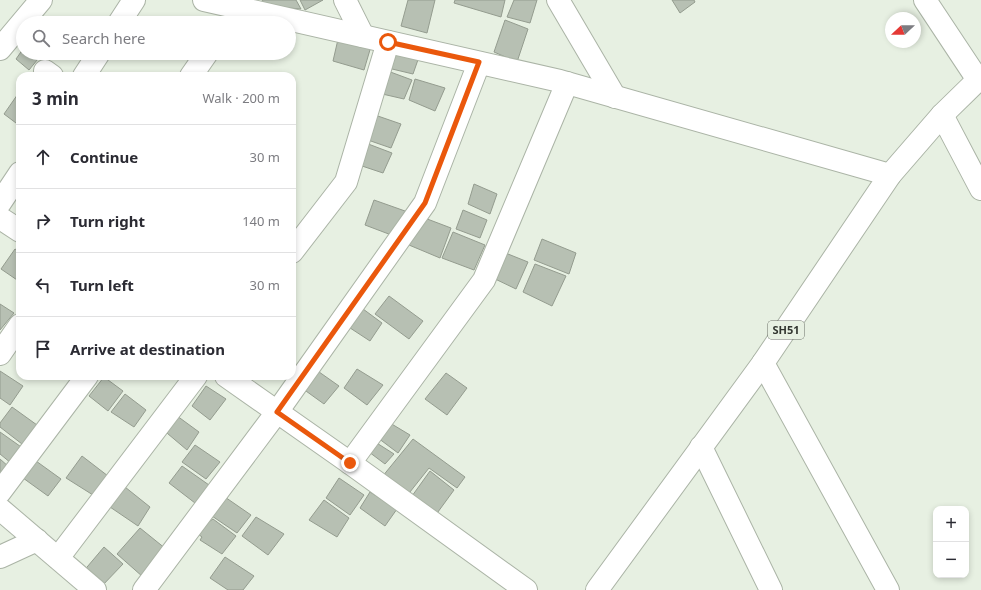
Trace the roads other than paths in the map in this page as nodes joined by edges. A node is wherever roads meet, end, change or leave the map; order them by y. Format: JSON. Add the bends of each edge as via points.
{"nodes":[{"id":1,"x":41,"y":0,"type":"edge"},
{"id":2,"x":134,"y":0,"type":"edge"},
{"id":3,"x":204,"y":0,"type":"edge"},
{"id":4,"x":345,"y":0,"type":"edge"},
{"id":5,"x":558,"y":0,"type":"edge"},
{"id":6,"x":925,"y":0,"type":"edge"},
{"id":7,"x":233,"y":15,"type":"edge"},
{"id":8,"x":28,"y":16,"type":"edge"},
{"id":9,"x":124,"y":16,"type":"edge"},
{"id":10,"x":296,"y":25,"type":"edge"},
{"id":11,"x":16,"y":30,"type":"edge"},
{"id":12,"x":364,"y":36,"type":"junction"},
{"id":13,"x":388,"y":42,"type":"junction"},
{"id":14,"x":0,"y":49,"type":"edge"},
{"id":15,"x":94,"y":60,"type":"edge"},
{"id":16,"x":202,"y":60,"type":"edge"},
{"id":17,"x":479,"y":62,"type":"junction"},
{"id":18,"x":87,"y":72,"type":"edge"},
{"id":19,"x":194,"y":72,"type":"edge"},
{"id":20,"x":979,"y":78,"type":"edge"},
{"id":21,"x":566,"y":83,"type":"junction"},
{"id":22,"x":615,"y":97,"type":"junction"},
{"id":23,"x":942,"y":115,"type":"junction"},
{"id":24,"x":890,"y":175,"type":"junction"},
{"id":25,"x":16,"y":178,"type":"edge"},
{"id":26,"x":981,"y":189,"type":"edge"},
{"id":27,"x":0,"y":203,"type":"edge"},
{"id":28,"x":0,"y":218,"type":"edge"},
{"id":29,"x":16,"y":228,"type":"edge"},
{"id":30,"x":296,"y":243,"type":"edge"},
{"id":31,"x":16,"y":331,"type":"edge"},
{"id":32,"x":0,"y":354,"type":"edge"},
{"id":33,"x":763,"y":363,"type":"junction"},
{"id":34,"x":84,"y":380,"type":"edge"},
{"id":35,"x":193,"y":380,"type":"edge"},
{"id":36,"x":232,"y":380,"type":"edge"},
{"id":37,"x":277,"y":412,"type":"junction"},
{"id":38,"x":701,"y":446,"type":"junction"},
{"id":39,"x":350,"y":463,"type":"junction"},
{"id":40,"x":0,"y":492,"type":"edge"},
{"id":41,"x":0,"y":509,"type":"edge"},
{"id":42,"x":37,"y":540,"type":"junction"},
{"id":43,"x":0,"y":557,"type":"edge"},
{"id":44,"x":58,"y":558,"type":"junction"},
{"id":45,"x":95,"y":590,"type":"edge"},
{"id":46,"x":144,"y":590,"type":"edge"},
{"id":47,"x":526,"y":590,"type":"edge"},
{"id":48,"x":598,"y":590,"type":"edge"},
{"id":49,"x":771,"y":590,"type":"edge"},
{"id":50,"x":888,"y":590,"type":"edge"}],
"edges":[{"from":1,"to":8,"type":"street"},
{"from":2,"to":9,"type":"street"},
{"from":3,"to":7,"type":"street"},
{"from":4,"to":12,"type":"street"},
{"from":5,"to":22,"type":"street"},
{"from":6,"to":20,"type":"street"},
{"from":10,"to":12,"type":"street"},
{"from":11,"to":14,"type":"street"},
{"from":12,"to":13,"type":"street"},
{"from":13,"to":17,"type":"street"},
{"from":13,"to":30,"type":"street","via":[[346,182]]},
{"from":15,"to":18,"type":"street"},
{"from":16,"to":19,"type":"street"},
{"from":17,"to":21,"type":"street"},
{"from":17,"to":37,"type":"street","via":[[425,203]]},
{"from":20,"to":23,"type":"street","number":"SH51"},
{"from":21,"to":22,"type":"street"},
{"from":21,"to":39,"type":"street","via":[[484,280]]},
{"from":22,"to":24,"type":"street"},
{"from":23,"to":24,"type":"street","number":"SH51"},
{"from":23,"to":26,"type":"street"},
{"from":24,"to":33,"type":"street","number":"SH51"},
{"from":25,"to":27,"type":"street"},
{"from":28,"to":29,"type":"street"},
{"from":31,"to":32,"type":"street"},
{"from":33,"to":38,"type":"street","number":"SH51"},
{"from":33,"to":50,"type":"street"},
{"from":34,"to":40,"type":"street"},
{"from":35,"to":44,"type":"street"},
{"from":36,"to":37,"type":"street"},
{"from":37,"to":39,"type":"street"},
{"from":37,"to":46,"type":"street"},
{"from":38,"to":48,"type":"street","number":"SH51"},
{"from":38,"to":49,"type":"street"},
{"from":39,"to":47,"type":"street"},
{"from":41,"to":42,"type":"street"},
{"from":42,"to":43,"type":"street"},
{"from":42,"to":44,"type":"street"},
{"from":44,"to":45,"type":"street"}]}
